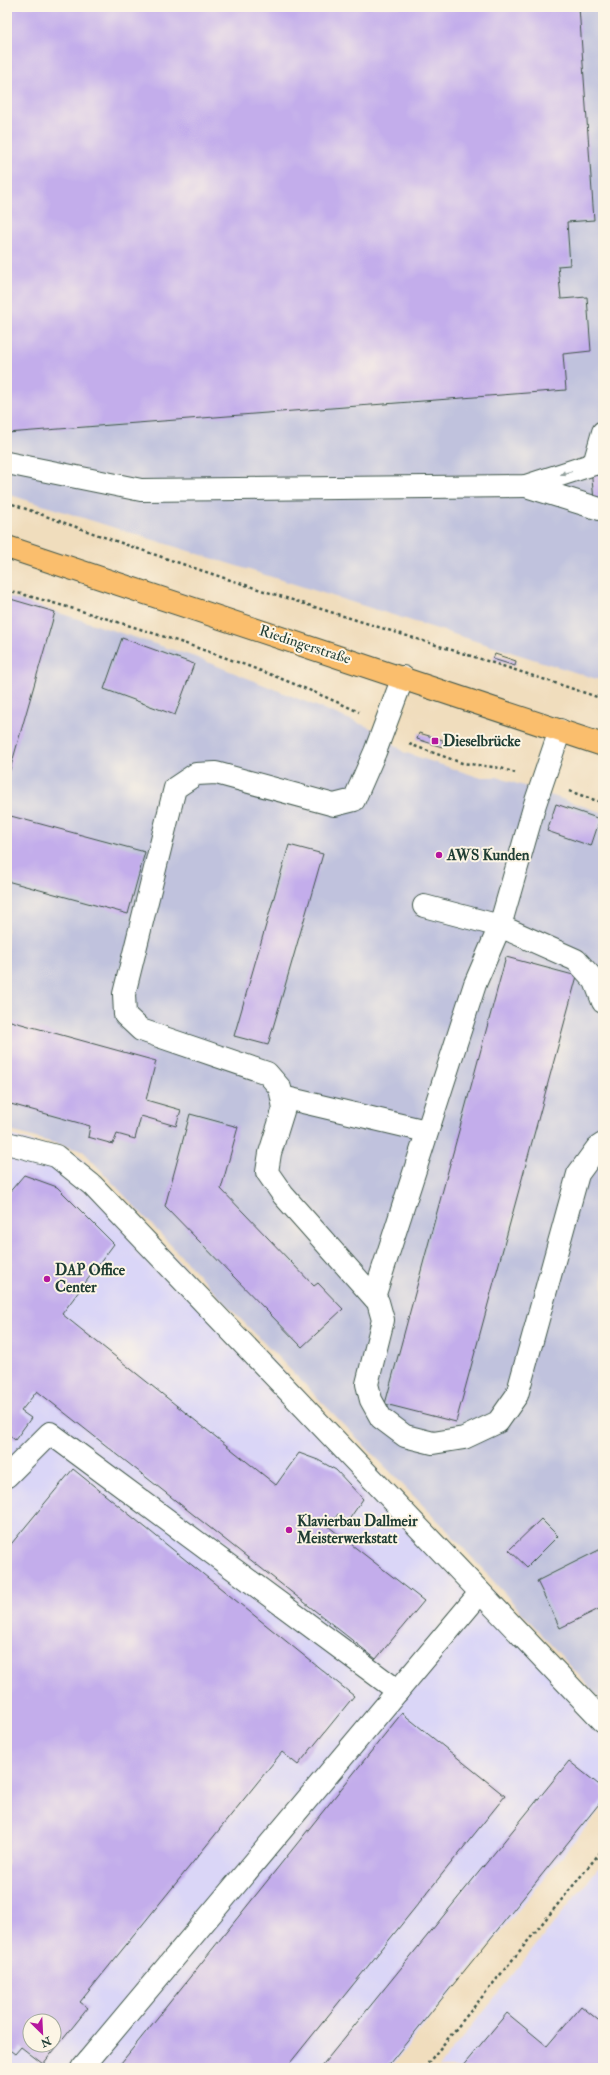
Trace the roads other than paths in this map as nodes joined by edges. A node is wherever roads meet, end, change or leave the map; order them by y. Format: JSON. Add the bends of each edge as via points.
{"nodes":[{"id":1,"x":603,"y":432,"type":"edge"},
{"id":2,"x":598,"y":462,"type":"edge"},
{"id":3,"x":7,"y":463,"type":"edge"},
{"id":4,"x":526,"y":486,"type":"junction"},
{"id":5,"x":603,"y":510,"type":"edge"},
{"id":6,"x":7,"y":547,"type":"edge"},
{"id":7,"x":403,"y":677,"type":"junction"},
{"id":8,"x":560,"y":730,"type":"junction"},
{"id":9,"x":603,"y":745,"type":"edge"},
{"id":10,"x":424,"y":906,"type":"dead end"},
{"id":11,"x":500,"y":926,"type":"junction"},
{"id":12,"x":603,"y":1002,"type":"edge"},
{"id":13,"x":282,"y":1097,"type":"junction"},
{"id":14,"x":426,"y":1131,"type":"junction"},
{"id":15,"x":7,"y":1142,"type":"edge"},
{"id":16,"x":603,"y":1144,"type":"edge"},
{"id":17,"x":374,"y":1297,"type":"junction"},
{"id":18,"x":7,"y":1476,"type":"edge"},
{"id":19,"x":480,"y":1593,"type":"junction"},
{"id":20,"x":398,"y":1690,"type":"junction"},
{"id":21,"x":603,"y":1721,"type":"edge"},
{"id":22,"x":82,"y":2068,"type":"edge"}],
"edges":[{"from":1,"to":2,"type":"lane"},
{"from":2,"to":4,"type":"lane","one_way":true},
{"from":3,"to":4,"type":"lane","via":[[141,490]]},
{"from":4,"to":5,"type":"lane"},
{"from":6,"to":7,"type":"main road","name":"Riedingerstraße"},
{"from":7,"to":8,"type":"main road","name":"Riedingerstraße"},
{"from":7,"to":13,"type":"lane","via":[[354,800],[334,804],[216,773],[196,774],[175,788],[124,994],[125,1015],[141,1030],[267,1073],[280,1088]]},
{"from":8,"to":9,"type":"main road","name":"Riedingerstraße"},
{"from":8,"to":11,"type":"lane","via":[[535,804]]},
{"from":10,"to":11,"type":"lane"},
{"from":11,"to":12,"type":"lane","via":[[576,960],[595,980]]},
{"from":11,"to":14,"type":"lane","via":[[475,984]]},
{"from":13,"to":14,"type":"lane"},
{"from":13,"to":17,"type":"lane","via":[[284,1108],[267,1172],[283,1195]]},
{"from":14,"to":17,"type":"lane"},
{"from":15,"to":19,"type":"lane","via":[[56,1156],[92,1185]]},
{"from":16,"to":17,"type":"lane","via":[[597,1148],[578,1174],[517,1395],[498,1422],[464,1438],[433,1443],[405,1436],[381,1418],[371,1400],[367,1384],[383,1320]]},
{"from":18,"to":20,"type":"lane","via":[[50,1433]]},
{"from":19,"to":20,"type":"lane"},
{"from":19,"to":21,"type":"lane"},
{"from":20,"to":22,"type":"lane"}]}
